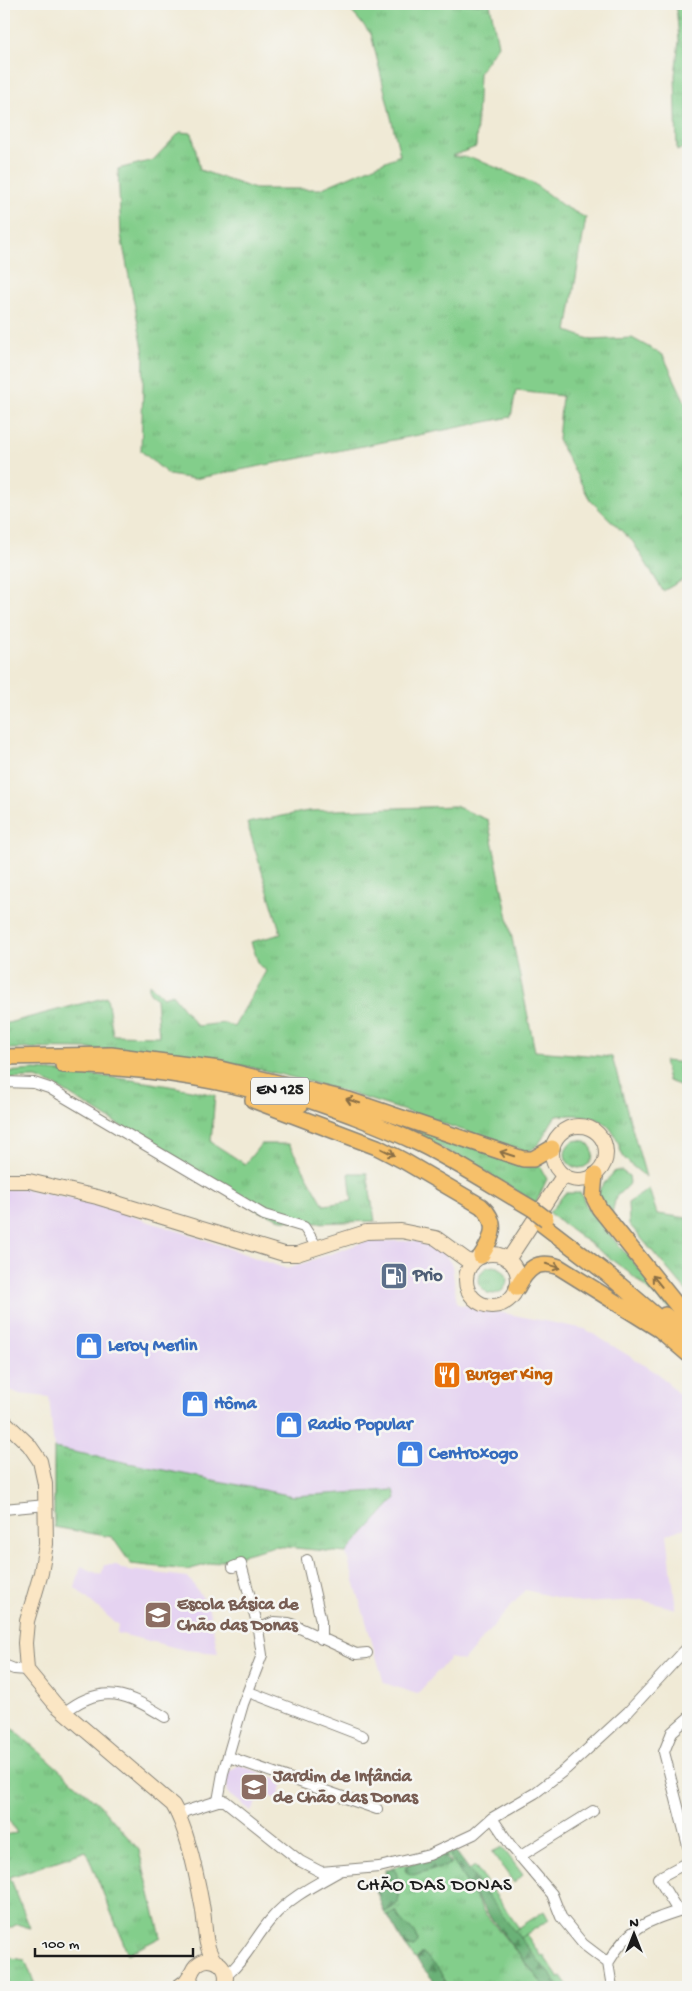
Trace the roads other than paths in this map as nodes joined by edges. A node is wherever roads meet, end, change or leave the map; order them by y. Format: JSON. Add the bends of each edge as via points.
{"nodes":[{"id":1,"x":4,"y":1060,"type":"edge"},
{"id":2,"x":37,"y":1065,"type":"junction"},
{"id":3,"x":4,"y":1082,"type":"edge"},
{"id":4,"x":552,"y":1148,"type":"junction"},
{"id":5,"x":595,"y":1175,"type":"junction"},
{"id":6,"x":563,"y":1176,"type":"junction"},
{"id":7,"x":4,"y":1181,"type":"edge"},
{"id":8,"x":531,"y":1212,"type":"junction"},
{"id":9,"x":544,"y":1221,"type":"junction"},
{"id":10,"x":317,"y":1247,"type":"junction"},
{"id":11,"x":477,"y":1260,"type":"junction"},
{"id":12,"x":508,"y":1260,"type":"junction"},
{"id":13,"x":517,"y":1288,"type":"junction"},
{"id":14,"x":688,"y":1319,"type":"edge"},
{"id":15,"x":688,"y":1336,"type":"edge"},
{"id":16,"x":688,"y":1345,"type":"edge"},
{"id":17,"x":688,"y":1354,"type":"edge"},
{"id":18,"x":4,"y":1421,"type":"edge"},
{"id":19,"x":46,"y":1505,"type":"junction"},
{"id":20,"x":4,"y":1509,"type":"edge"},
{"id":21,"x":307,"y":1560,"type":"dead end"},
{"id":22,"x":234,"y":1567,"type":"dead end"},
{"id":23,"x":258,"y":1629,"type":"junction"},
{"id":24,"x":320,"y":1639,"type":"junction"},
{"id":25,"x":688,"y":1647,"type":"edge"},
{"id":26,"x":367,"y":1653,"type":"dead end"},
{"id":27,"x":4,"y":1665,"type":"edge"},
{"id":28,"x":27,"y":1670,"type":"junction"},
{"id":29,"x":249,"y":1692,"type":"junction"},
{"id":30,"x":65,"y":1712,"type":"junction"},
{"id":31,"x":165,"y":1717,"type":"dead end"},
{"id":32,"x":688,"y":1718,"type":"edge"},
{"id":33,"x":363,"y":1736,"type":"dead end"},
{"id":34,"x":229,"y":1757,"type":"junction"},
{"id":35,"x":218,"y":1801,"type":"junction"},
{"id":36,"x":377,"y":1809,"type":"dead end"},
{"id":37,"x":594,"y":1811,"type":"dead end"},
{"id":38,"x":180,"y":1815,"type":"junction"},
{"id":39,"x":492,"y":1818,"type":"junction"},
{"id":40,"x":688,"y":1846,"type":"edge"},
{"id":41,"x":519,"y":1857,"type":"junction"},
{"id":42,"x":688,"y":1862,"type":"edge"},
{"id":43,"x":340,"y":1871,"type":"junction"},
{"id":44,"x":688,"y":1908,"type":"edge"},
{"id":45,"x":678,"y":1911,"type":"junction"},
{"id":46,"x":205,"y":1926,"type":"junction"},
{"id":47,"x":608,"y":1963,"type":"junction"},
{"id":48,"x":193,"y":1969,"type":"junction"},
{"id":49,"x":221,"y":1972,"type":"edge"},
{"id":50,"x":178,"y":1987,"type":"edge"},
{"id":51,"x":193,"y":1987,"type":"edge"},
{"id":52,"x":612,"y":1987,"type":"edge"}],
"edges":[{"from":1,"to":2,"type":"main road","number":"EN 125"},
{"from":4,"to":1,"type":"main road","one_way":true,"via":[[542,1156],[523,1159],[349,1100],[220,1069],[112,1055]]},
{"from":1,"to":8,"type":"main road","number":"EN 125","via":[[107,1058],[198,1071],[282,1091],[336,1109],[419,1144],[464,1167]]},
{"from":2,"to":8,"type":"main road","number":"EN 125","via":[[166,1073],[246,1088],[298,1103],[405,1144]]},
{"from":2,"to":11,"type":"main road","one_way":true,"via":[[196,1085],[239,1095],[377,1147],[488,1212],[493,1234]]},
{"from":3,"to":10,"type":"street","via":[[34,1083],[49,1088],[264,1215],[304,1227]]},
{"from":4,"to":5,"type":"street","via":[[565,1130],[573,1127],[590,1129],[597,1134],[605,1149],[603,1164]]},
{"from":4,"to":6,"type":"street","via":[[554,1164]]},
{"from":5,"to":6,"type":"street","via":[[579,1180]]},
{"from":14,"to":5,"type":"main road","one_way":true,"via":[[599,1208],[593,1196]]},
{"from":6,"to":12,"type":"street"},
{"from":7,"to":10,"type":"street","via":[[29,1181],[97,1197],[274,1252],[296,1254]]},
{"from":8,"to":9,"type":"main road","number":"EN 125"},
{"from":9,"to":15,"type":"main road","number":"EN 125","via":[[617,1274]]},
{"from":9,"to":16,"type":"main road","number":"EN 125"},
{"from":10,"to":11,"type":"street","via":[[366,1232],[401,1231],[436,1238]]},
{"from":11,"to":12,"type":"street","via":[[495,1254]]},
{"from":11,"to":13,"type":"street","via":[[468,1270],[466,1285],[480,1303],[496,1306],[504,1303],[512,1298]]},
{"from":12,"to":13,"type":"street","via":[[517,1272]]},
{"from":13,"to":17,"type":"main road","one_way":true,"via":[[532,1267],[545,1263],[559,1267],[660,1330]]},
{"from":18,"to":19,"type":"street","via":[[29,1445],[40,1461]]},
{"from":19,"to":20,"type":"street"},
{"from":19,"to":28,"type":"street","via":[[46,1544],[27,1621]]},
{"from":21,"to":24,"type":"street","via":[[320,1621]]},
{"from":22,"to":23,"type":"street","via":[[241,1564]]},
{"from":23,"to":24,"type":"street","via":[[274,1622],[289,1624]]},
{"from":23,"to":29,"type":"street","via":[[262,1655]]},
{"from":24,"to":26,"type":"street","via":[[356,1654]]},
{"from":25,"to":39,"type":"street","via":[[628,1712],[566,1769],[535,1793]]},
{"from":27,"to":28,"type":"street"},
{"from":28,"to":30,"type":"street"},
{"from":29,"to":33,"type":"street"},
{"from":29,"to":34,"type":"street"},
{"from":30,"to":31,"type":"street","via":[[78,1701],[101,1693],[136,1698]]},
{"from":30,"to":38,"type":"street","via":[[173,1805]]},
{"from":32,"to":40,"type":"street","via":[[672,1732],[664,1752]]},
{"from":34,"to":35,"type":"street"},
{"from":34,"to":36,"type":"street"},
{"from":35,"to":38,"type":"street"},
{"from":35,"to":43,"type":"street","via":[[225,1800],[300,1861],[322,1872]]},
{"from":37,"to":41,"type":"street"},
{"from":38,"to":46,"type":"street"},
{"from":39,"to":41,"type":"street"},
{"from":39,"to":43,"type":"street","via":[[474,1834],[429,1855]]},
{"from":41,"to":47,"type":"street","via":[[552,1894],[561,1917],[583,1944]]},
{"from":42,"to":45,"type":"street","via":[[658,1878]]},
{"from":43,"to":49,"type":"street","via":[[295,1897],[272,1918],[247,1954]]},
{"from":44,"to":45,"type":"street"},
{"from":45,"to":47,"type":"street","via":[[642,1925],[620,1942]]},
{"from":46,"to":48,"type":"street"},
{"from":46,"to":49,"type":"street","via":[[209,1954]]},
{"from":47,"to":52,"type":"street"},
{"from":48,"to":49,"type":"street","via":[[202,1961]]},
{"from":48,"to":50,"type":"street"},
{"from":48,"to":51,"type":"street","via":[[190,1978]]}]}
